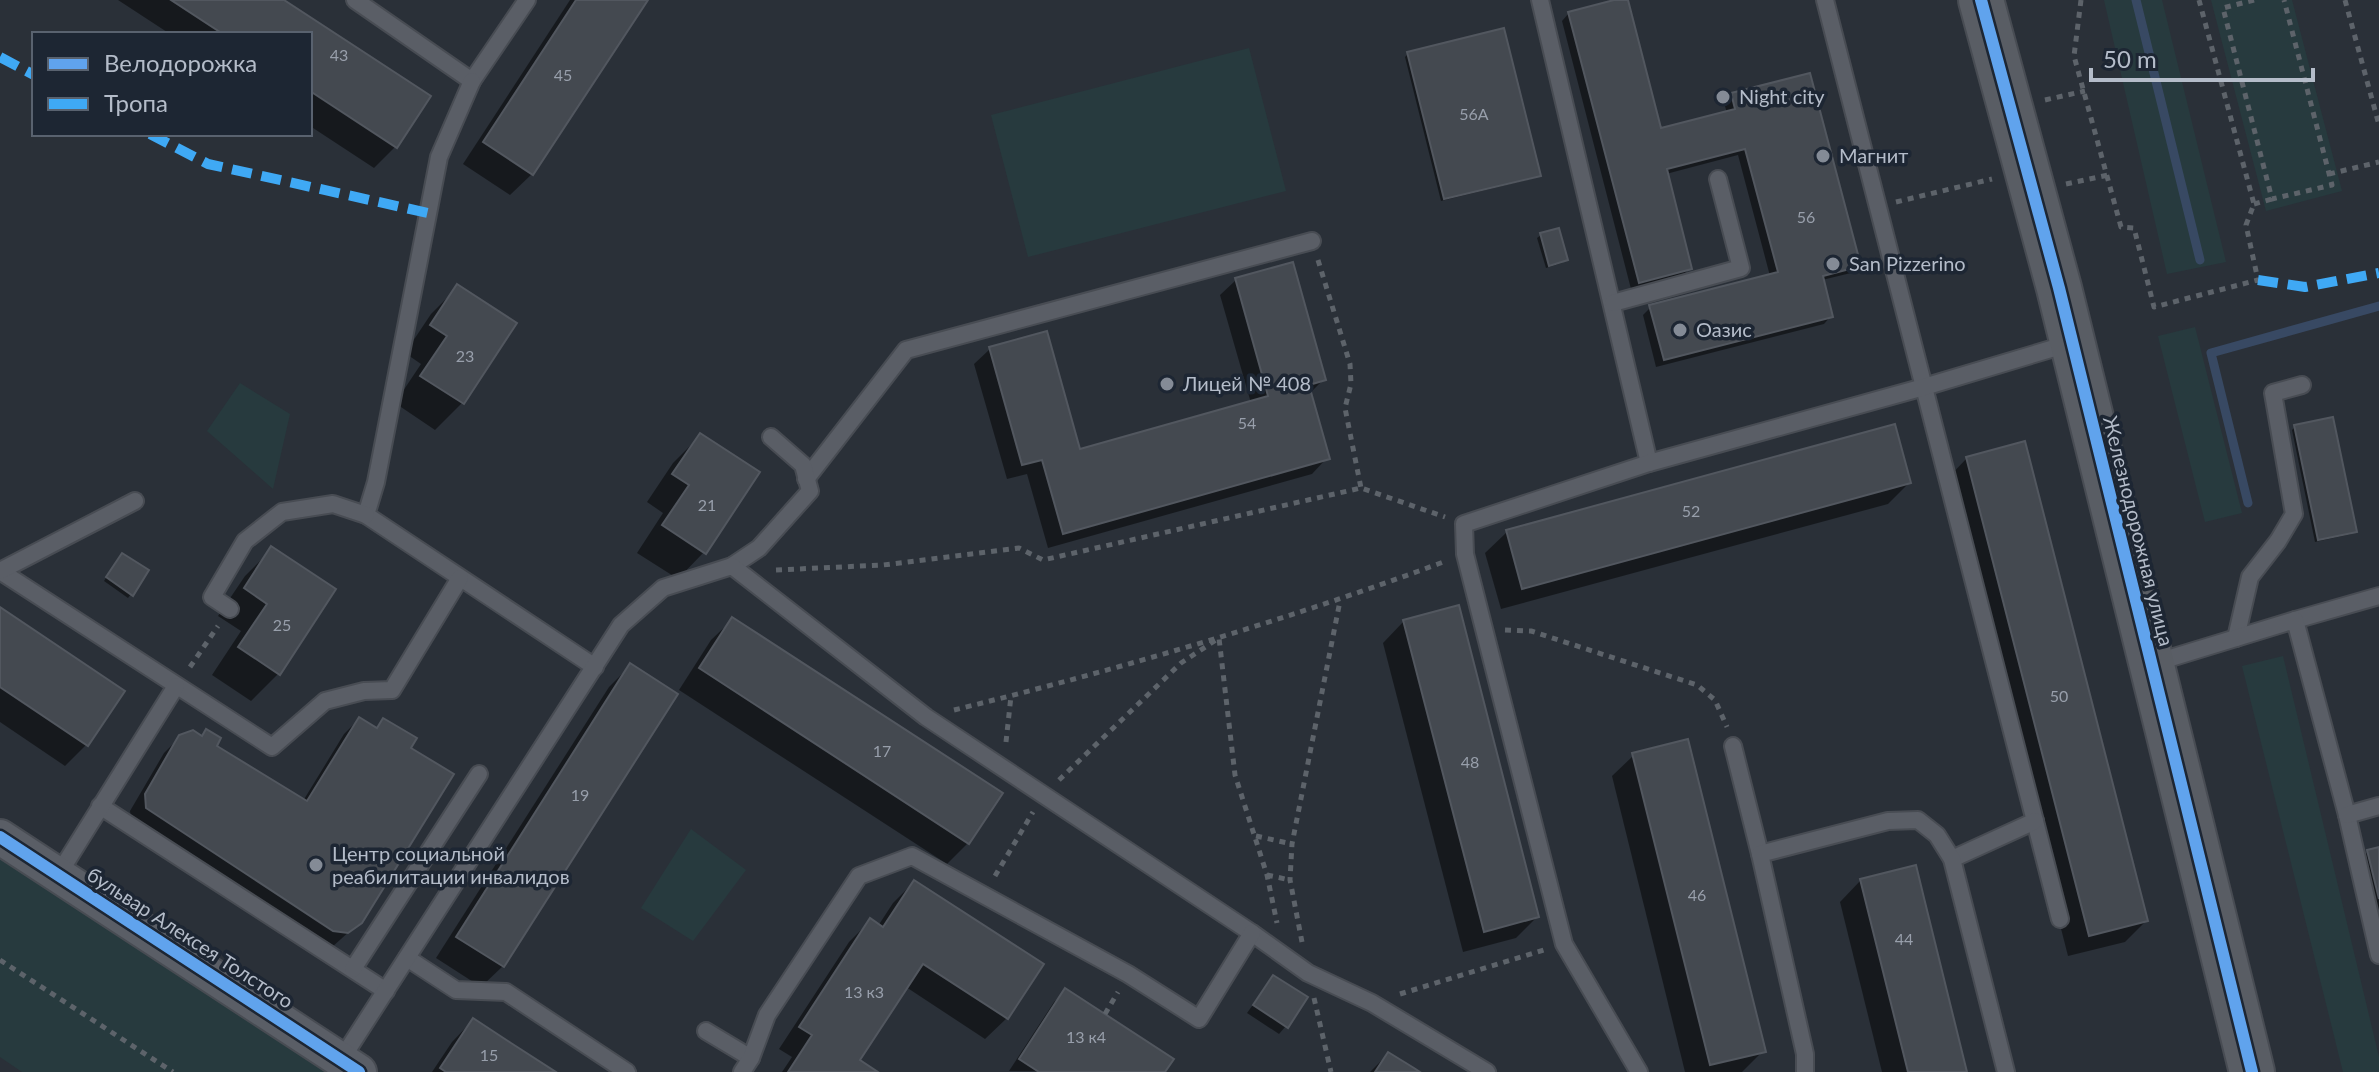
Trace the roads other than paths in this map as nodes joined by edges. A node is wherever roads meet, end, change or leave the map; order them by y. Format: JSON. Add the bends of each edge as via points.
{"nodes":[{"id":1,"x":355,"y":0,"type":"edge"},
{"id":2,"x":527,"y":0,"type":"edge"},
{"id":3,"x":1540,"y":0,"type":"edge"},
{"id":4,"x":1825,"y":0,"type":"edge"},
{"id":5,"x":1981,"y":0,"type":"edge"},
{"id":6,"x":472,"y":81,"type":"junction"},
{"id":7,"x":1718,"y":179,"type":"dead end"},
{"id":8,"x":1312,"y":241,"type":"road end"},
{"id":9,"x":1613,"y":303,"type":"junction"},
{"id":10,"x":2071,"y":343,"type":"junction"},
{"id":11,"x":2302,"y":385,"type":"dead end"},
{"id":12,"x":1924,"y":387,"type":"junction"},
{"id":13,"x":771,"y":437,"type":"dead end"},
{"id":14,"x":1649,"y":463,"type":"junction"},
{"id":15,"x":806,"y":479,"type":"junction"},
{"id":16,"x":135,"y":501,"type":"dead end"},
{"id":17,"x":366,"y":515,"type":"junction"},
{"id":18,"x":736,"y":569,"type":"junction"},
{"id":19,"x":0,"y":571,"type":"edge"},
{"id":20,"x":460,"y":578,"type":"junction"},
{"id":21,"x":2379,"y":596,"type":"edge"},
{"id":22,"x":230,"y":609,"type":"road end"},
{"id":23,"x":2295,"y":620,"type":"junction"},
{"id":24,"x":2236,"y":638,"type":"junction"},
{"id":25,"x":2150,"y":664,"type":"junction"},
{"id":26,"x":595,"y":667,"type":"junction"},
{"id":27,"x":176,"y":686,"type":"junction"},
{"id":28,"x":1733,"y":746,"type":"road end"},
{"id":29,"x":479,"y":774,"type":"dead end"},
{"id":30,"x":100,"y":806,"type":"junction"},
{"id":31,"x":2379,"y":806,"type":"edge"},
{"id":32,"x":2347,"y":815,"type":"junction"},
{"id":33,"x":2035,"y":821,"type":"junction"},
{"id":34,"x":0,"y":837,"type":"edge"},
{"id":35,"x":1760,"y":854,"type":"junction"},
{"id":36,"x":1952,"y":859,"type":"junction"},
{"id":37,"x":58,"y":875,"type":"junction"},
{"id":38,"x":2060,"y":919,"type":"dead end"},
{"id":39,"x":1252,"y":933,"type":"junction"},
{"id":40,"x":2379,"y":955,"type":"edge"},
{"id":41,"x":407,"y":958,"type":"junction"},
{"id":42,"x":353,"y":969,"type":"junction"},
{"id":43,"x":386,"y":991,"type":"junction"},
{"id":44,"x":706,"y":1031,"type":"dead end"},
{"id":45,"x":746,"y":1065,"type":"edge"},
{"id":46,"x":350,"y":1066,"type":"edge"},
{"id":47,"x":627,"y":1072,"type":"edge"},
{"id":48,"x":1487,"y":1072,"type":"edge"},
{"id":49,"x":1639,"y":1072,"type":"edge"},
{"id":50,"x":1805,"y":1072,"type":"edge"},
{"id":51,"x":2006,"y":1072,"type":"edge"},
{"id":52,"x":2252,"y":1072,"type":"edge"}],
"edges":[{"from":1,"to":6,"type":"lane"},
{"from":2,"to":6,"type":"lane"},
{"from":3,"to":9,"type":"lane"},
{"from":4,"to":12,"type":"lane"},
{"from":5,"to":10,"type":"street","name":"Железнодорожная улица"},
{"from":6,"to":17,"type":"lane","via":[[439,157]]},
{"from":7,"to":9,"type":"lane","via":[[1741,268]]},
{"from":8,"to":15,"type":"lane","via":[[906,350]]},
{"from":9,"to":14,"type":"lane"},
{"from":10,"to":12,"type":"lane"},
{"from":10,"to":25,"type":"street","name":"Железнодорожная улица"},
{"from":11,"to":24,"type":"lane","via":[[2273,393],[2294,514],[2250,577]]},
{"from":12,"to":14,"type":"lane"},
{"from":12,"to":33,"type":"lane"},
{"from":13,"to":15,"type":"lane","via":[[803,465]]},
{"from":14,"to":49,"type":"lane","via":[[1464,524],[1465,554],[1564,944]]},
{"from":15,"to":18,"type":"lane","via":[[810,491]]},
{"from":16,"to":19,"type":"lane"},
{"from":17,"to":20,"type":"lane"},
{"from":17,"to":22,"type":"lane","via":[[333,504],[282,512],[245,541],[212,597]]},
{"from":18,"to":26,"type":"lane","via":[[663,588],[621,625]]},
{"from":18,"to":39,"type":"lane","via":[[926,717]]},
{"from":19,"to":27,"type":"lane"},
{"from":20,"to":26,"type":"lane"},
{"from":20,"to":27,"type":"lane","via":[[392,690],[325,701],[272,747]]},
{"from":21,"to":23,"type":"lane"},
{"from":23,"to":24,"type":"lane"},
{"from":23,"to":32,"type":"lane"},
{"from":24,"to":25,"type":"lane"},
{"from":25,"to":52,"type":"street","name":"Железнодорожная улица"},
{"from":26,"to":41,"type":"lane"},
{"from":27,"to":30,"type":"lane"},
{"from":28,"to":35,"type":"lane"},
{"from":29,"to":42,"type":"lane"},
{"from":30,"to":37,"type":"lane"},
{"from":30,"to":42,"type":"lane"},
{"from":31,"to":32,"type":"lane"},
{"from":32,"to":40,"type":"lane"},
{"from":33,"to":36,"type":"lane"},
{"from":33,"to":38,"type":"lane"},
{"from":34,"to":37,"type":"street","name":"бульвар Алексея Толстого"},
{"from":35,"to":36,"type":"lane","via":[[1888,821],[1918,820],[1937,835]]},
{"from":35,"to":50,"type":"lane"},
{"from":36,"to":51,"type":"lane"},
{"from":37,"to":46,"type":"street","name":"бульвар Алексея Толстого"},
{"from":39,"to":45,"type":"lane","via":[[1199,1019],[1128,974],[912,856],[859,876],[767,1015]]},
{"from":39,"to":48,"type":"lane","via":[[1308,973],[1372,1003]]},
{"from":41,"to":43,"type":"lane"},
{"from":41,"to":47,"type":"lane","via":[[456,990],[506,992]]},
{"from":42,"to":43,"type":"lane"},
{"from":43,"to":46,"type":"lane"},
{"from":44,"to":45,"type":"lane"}]}
